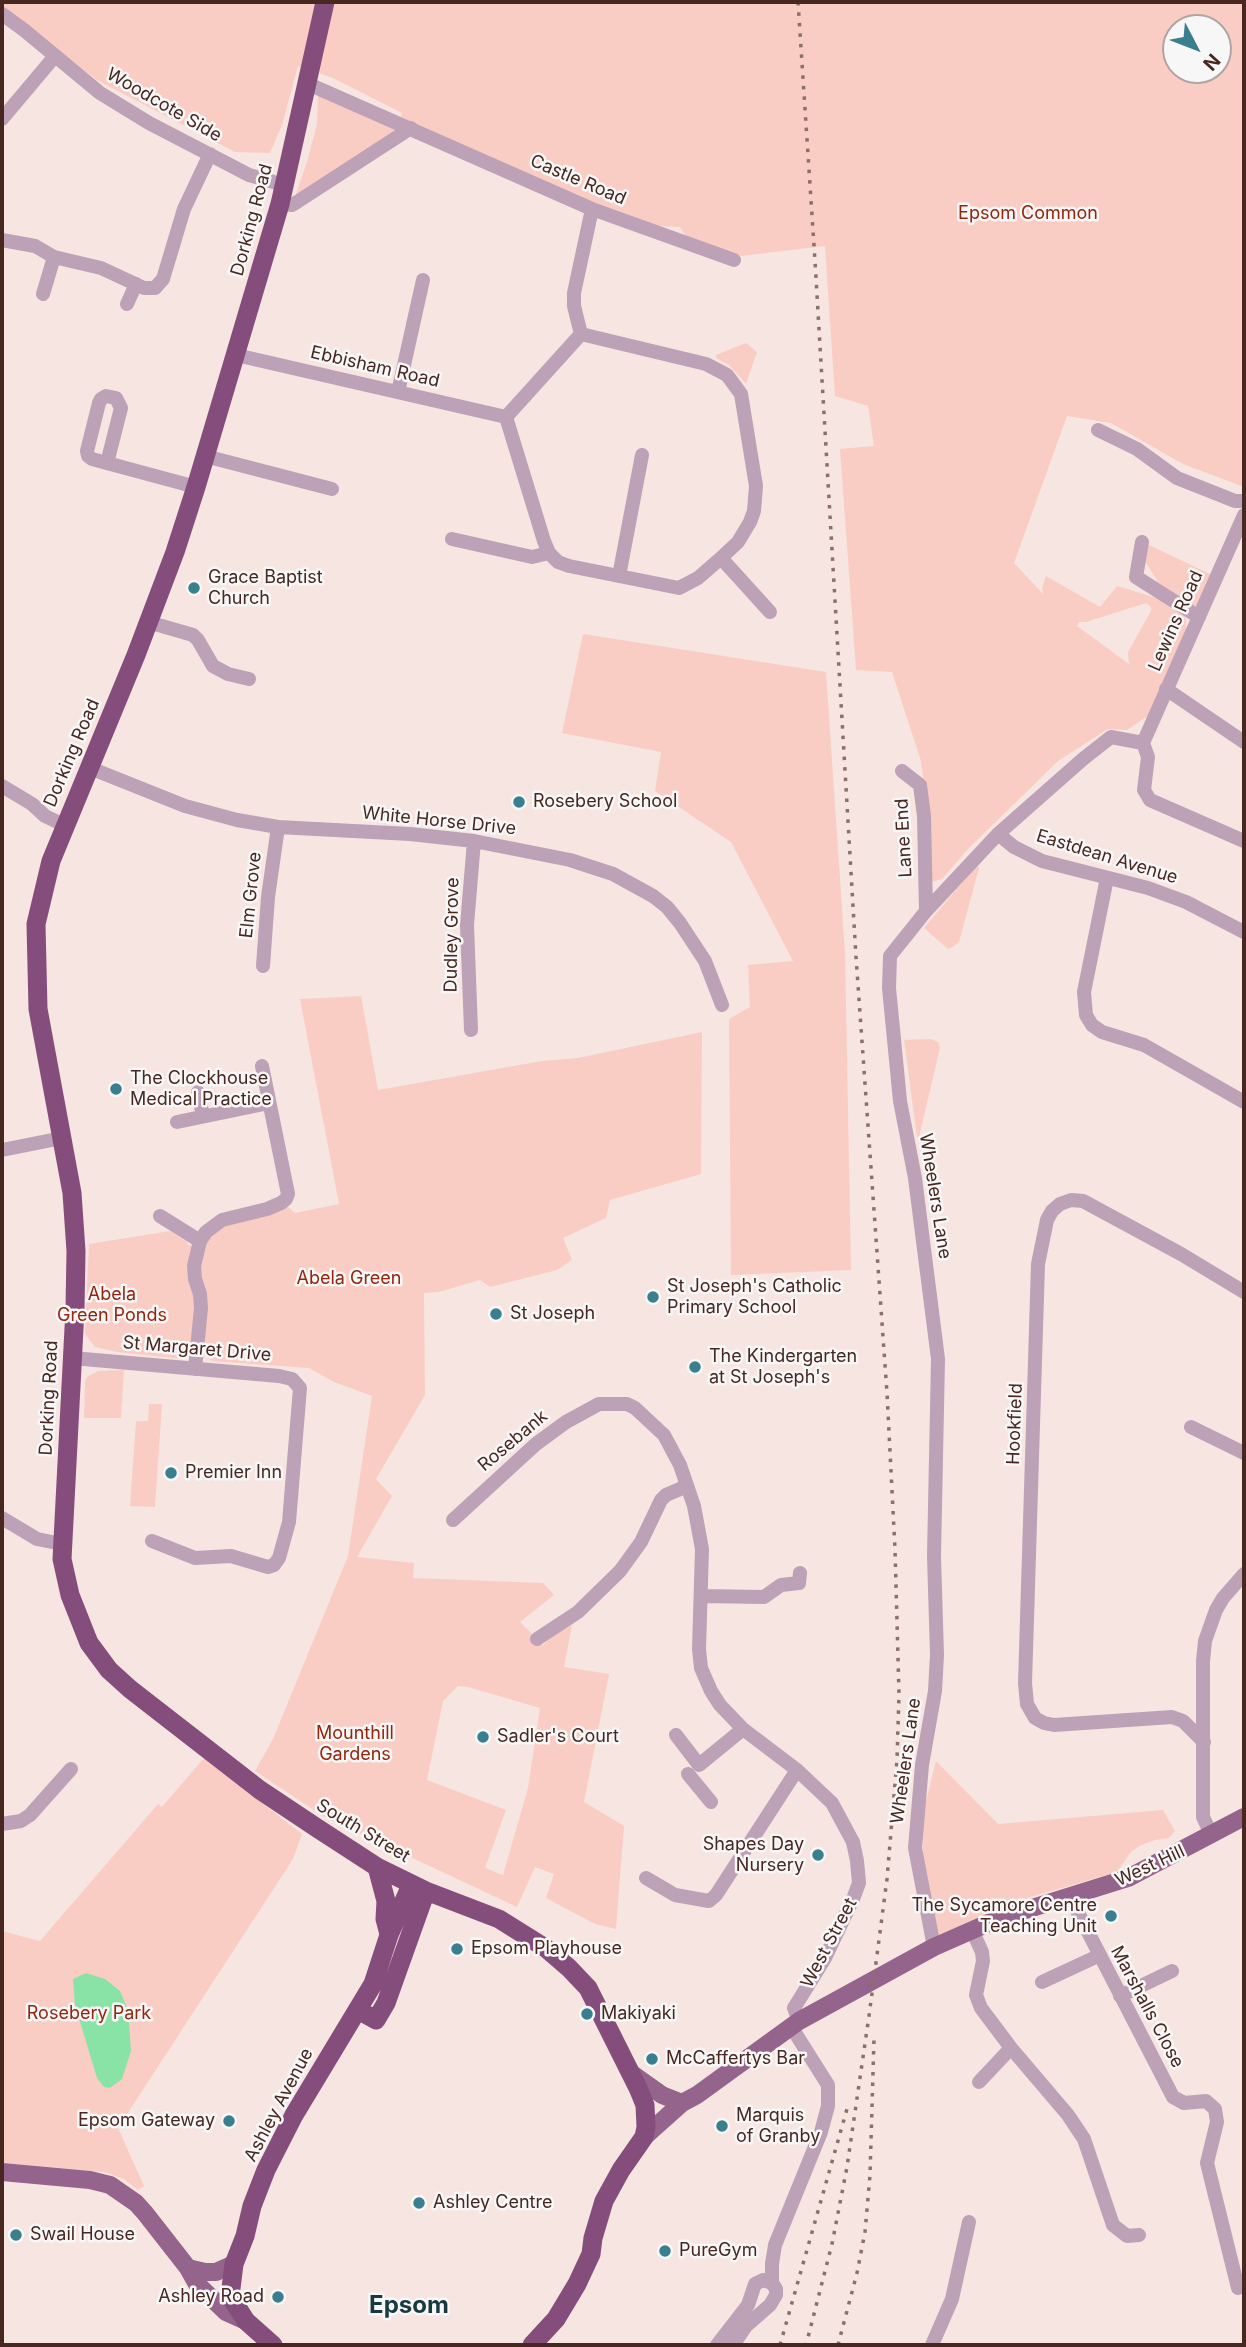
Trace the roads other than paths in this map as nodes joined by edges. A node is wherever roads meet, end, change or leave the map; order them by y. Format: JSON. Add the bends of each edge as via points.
{"nodes":[{"id":1,"x":325,"y":2,"type":"edge"},
{"id":2,"x":2,"y":15,"type":"edge"},
{"id":3,"x":55,"y":56,"type":"junction"},
{"id":4,"x":306,"y":83,"type":"junction"},
{"id":5,"x":2,"y":119,"type":"edge"},
{"id":6,"x":411,"y":128,"type":"junction"},
{"id":7,"x":210,"y":154,"type":"junction"},
{"id":8,"x":282,"y":195,"type":"junction"},
{"id":9,"x":592,"y":209,"type":"junction"},
{"id":10,"x":2,"y":240,"type":"edge"},
{"id":11,"x":54,"y":257,"type":"junction"},
{"id":12,"x":734,"y":260,"type":"dead end"},
{"id":13,"x":423,"y":280,"type":"dead end"},
{"id":14,"x":136,"y":284,"type":"junction"},
{"id":15,"x":43,"y":294,"type":"dead end"},
{"id":16,"x":127,"y":304,"type":"dead end"},
{"id":17,"x":581,"y":334,"type":"junction"},
{"id":18,"x":236,"y":355,"type":"junction"},
{"id":19,"x":398,"y":392,"type":"junction"},
{"id":20,"x":506,"y":417,"type":"junction"},
{"id":21,"x":1097,"y":430,"type":"dead end"},
{"id":22,"x":642,"y":454,"type":"dead end"},
{"id":23,"x":205,"y":456,"type":"junction"},
{"id":24,"x":107,"y":463,"type":"dead end"},
{"id":25,"x":196,"y":487,"type":"junction"},
{"id":26,"x":332,"y":489,"type":"dead end"},
{"id":27,"x":1244,"y":501,"type":"edge"},
{"id":28,"x":1244,"y":515,"type":"edge"},
{"id":29,"x":452,"y":539,"type":"dead end"},
{"id":30,"x":1142,"y":541,"type":"dead end"},
{"id":31,"x":549,"y":553,"type":"junction"},
{"id":32,"x":721,"y":558,"type":"junction"},
{"id":33,"x":619,"y":576,"type":"junction"},
{"id":34,"x":770,"y":612,"type":"dead end"},
{"id":35,"x":1199,"y":617,"type":"junction"},
{"id":36,"x":148,"y":622,"type":"junction"},
{"id":37,"x":249,"y":679,"type":"dead end"},
{"id":38,"x":1166,"y":689,"type":"junction"},
{"id":39,"x":1143,"y":743,"type":"junction"},
{"id":40,"x":1244,"y":743,"type":"edge"},
{"id":41,"x":90,"y":768,"type":"junction"},
{"id":42,"x":902,"y":771,"type":"dead end"},
{"id":43,"x":2,"y":786,"type":"edge"},
{"id":44,"x":64,"y":825,"type":"junction"},
{"id":45,"x":278,"y":827,"type":"junction"},
{"id":46,"x":998,"y":834,"type":"junction"},
{"id":47,"x":474,"y":841,"type":"junction"},
{"id":48,"x":1244,"y":841,"type":"edge"},
{"id":49,"x":1107,"y":878,"type":"junction"},
{"id":50,"x":926,"y":911,"type":"junction"},
{"id":51,"x":1244,"y":932,"type":"edge"},
{"id":52,"x":263,"y":966,"type":"dead end"},
{"id":53,"x":722,"y":1005,"type":"dead end"},
{"id":54,"x":471,"y":1030,"type":"dead end"},
{"id":55,"x":262,"y":1066,"type":"dead end"},
{"id":56,"x":198,"y":1092,"type":"dead end"},
{"id":57,"x":1244,"y":1102,"type":"edge"},
{"id":58,"x":269,"y":1103,"type":"junction"},
{"id":59,"x":203,"y":1116,"type":"junction"},
{"id":60,"x":177,"y":1122,"type":"dead end"},
{"id":61,"x":62,"y":1138,"type":"junction"},
{"id":62,"x":2,"y":1150,"type":"edge"},
{"id":63,"x":160,"y":1216,"type":"dead end"},
{"id":64,"x":200,"y":1241,"type":"junction"},
{"id":65,"x":1244,"y":1292,"type":"edge"},
{"id":66,"x":72,"y":1358,"type":"junction"},
{"id":67,"x":195,"y":1369,"type":"junction"},
{"id":68,"x":1191,"y":1427,"type":"dead end"},
{"id":69,"x":1244,"y":1453,"type":"edge"},
{"id":70,"x":687,"y":1486,"type":"junction"},
{"id":71,"x":2,"y":1518,"type":"edge"},
{"id":72,"x":453,"y":1520,"type":"dead end"},
{"id":73,"x":152,"y":1541,"type":"dead end"},
{"id":74,"x":62,"y":1544,"type":"junction"},
{"id":75,"x":800,"y":1573,"type":"dead end"},
{"id":76,"x":1244,"y":1574,"type":"edge"},
{"id":77,"x":701,"y":1596,"type":"junction"},
{"id":78,"x":537,"y":1639,"type":"dead end"},
{"id":79,"x":1202,"y":1696,"type":"junction"},
{"id":80,"x":1172,"y":1717,"type":"junction"},
{"id":81,"x":748,"y":1733,"type":"junction"},
{"id":82,"x":676,"y":1735,"type":"dead end"},
{"id":83,"x":1203,"y":1742,"type":"junction"},
{"id":84,"x":71,"y":1769,"type":"dead end"},
{"id":85,"x":797,"y":1770,"type":"junction"},
{"id":86,"x":689,"y":1773,"type":"junction"},
{"id":87,"x":711,"y":1802,"type":"dead end"},
{"id":88,"x":1244,"y":1817,"type":"edge"},
{"id":89,"x":2,"y":1824,"type":"edge"},
{"id":90,"x":1212,"y":1836,"type":"junction"},
{"id":91,"x":377,"y":1867,"type":"junction"},
{"id":92,"x":646,"y":1878,"type":"dead end"},
{"id":93,"x":419,"y":1888,"type":"junction"},
{"id":94,"x":1070,"y":1897,"type":"junction"},
{"id":95,"x":972,"y":1930,"type":"junction"},
{"id":96,"x":389,"y":1935,"type":"junction"},
{"id":97,"x":934,"y":1947,"type":"junction"},
{"id":98,"x":1098,"y":1956,"type":"junction"},
{"id":99,"x":1172,"y":1971,"type":"dead end"},
{"id":100,"x":1042,"y":1982,"type":"dead end"},
{"id":101,"x":1120,"y":1996,"type":"junction"},
{"id":102,"x":358,"y":2010,"type":"junction"},
{"id":103,"x":796,"y":2024,"type":"junction"},
{"id":104,"x":1011,"y":2048,"type":"junction"},
{"id":105,"x":631,"y":2073,"type":"junction"},
{"id":106,"x":979,"y":2082,"type":"dead end"},
{"id":107,"x":645,"y":2105,"type":"junction"},
{"id":108,"x":679,"y":2106,"type":"junction"},
{"id":109,"x":644,"y":2137,"type":"junction"},
{"id":110,"x":2,"y":2172,"type":"edge"},
{"id":111,"x":969,"y":2222,"type":"dead end"},
{"id":112,"x":1139,"y":2235,"type":"dead end"},
{"id":113,"x":234,"y":2264,"type":"junction"},
{"id":114,"x":188,"y":2267,"type":"junction"},
{"id":115,"x":772,"y":2283,"type":"junction"},
{"id":116,"x":1238,"y":2288,"type":"dead end"},
{"id":117,"x":246,"y":2322,"type":"junction"},
{"id":118,"x":273,"y":2345,"type":"edge"},
{"id":119,"x":532,"y":2345,"type":"edge"},
{"id":120,"x":718,"y":2345,"type":"edge"},
{"id":121,"x":733,"y":2345,"type":"edge"},
{"id":122,"x":932,"y":2345,"type":"edge"}],
"edges":[{"from":1,"to":4,"type":"highway","name":"Dorking Road"},
{"from":2,"to":3,"type":"street","name":"Woodcote Side"},
{"from":3,"to":5,"type":"street"},
{"from":3,"to":7,"type":"street","name":"Woodcote Side","via":[[100,93]]},
{"from":4,"to":6,"type":"street","name":"Castle Road"},
{"from":4,"to":8,"type":"highway","name":"Dorking Road"},
{"from":6,"to":8,"type":"street","via":[[298,202],[292,205]]},
{"from":6,"to":9,"type":"street","name":"Castle Road"},
{"from":7,"to":8,"type":"street","name":"Woodcote Side"},
{"from":7,"to":14,"type":"street","via":[[184,209],[160,285],[149,289]]},
{"from":8,"to":18,"type":"highway","name":"Dorking Road"},
{"from":9,"to":12,"type":"street","name":"Castle Road"},
{"from":9,"to":17,"type":"street","via":[[573,293]]},
{"from":10,"to":11,"type":"street","via":[[35,246]]},
{"from":11,"to":14,"type":"street","via":[[101,268]]},
{"from":11,"to":15,"type":"street"},
{"from":13,"to":19,"type":"street"},
{"from":14,"to":16,"type":"street"},
{"from":17,"to":20,"type":"street"},
{"from":17,"to":32,"type":"street","via":[[706,363],[735,383],[744,406],[756,498],[744,534]]},
{"from":18,"to":19,"type":"street","name":"Ebbisham Road"},
{"from":18,"to":23,"type":"highway","name":"Dorking Road"},
{"from":19,"to":20,"type":"street","name":"Ebbisham Road"},
{"from":20,"to":31,"type":"street"},
{"from":21,"to":27,"type":"street","via":[[1137,449],[1177,478]]},
{"from":22,"to":33,"type":"street"},
{"from":23,"to":25,"type":"highway","name":"Dorking Road"},
{"from":23,"to":26,"type":"street"},
{"from":24,"to":25,"type":"street"},
{"from":25,"to":36,"type":"highway","name":"Dorking Road"},
{"from":28,"to":35,"type":"street","name":"Lewins Road"},
{"from":29,"to":31,"type":"street","via":[[532,557]]},
{"from":30,"to":35,"type":"street","via":[[1136,577]]},
{"from":31,"to":33,"type":"street","via":[[569,566]]},
{"from":32,"to":33,"type":"street","via":[[698,579],[679,588]]},
{"from":32,"to":34,"type":"street"},
{"from":35,"to":38,"type":"street","name":"Lewins Road"},
{"from":36,"to":37,"type":"street","via":[[192,635],[213,666]]},
{"from":36,"to":41,"type":"highway","name":"Dorking Road"},
{"from":38,"to":39,"type":"street","name":"Lewins Road"},
{"from":38,"to":40,"type":"street"},
{"from":39,"to":46,"type":"street","name":"Wheelers Lane","via":[[1106,739]]},
{"from":39,"to":48,"type":"street","via":[[1148,757],[1144,790],[1150,800]]},
{"from":41,"to":44,"type":"highway","name":"Dorking Road"},
{"from":41,"to":45,"type":"street","name":"White Horse Drive","via":[[185,806]]},
{"from":42,"to":50,"type":"street","name":"Lane End","via":[[920,785]]},
{"from":43,"to":44,"type":"street"},
{"from":44,"to":61,"type":"highway","name":"Dorking Road","via":[[44,887],[36,936],[38,1009]]},
{"from":45,"to":47,"type":"street","name":"White Horse Drive"},
{"from":45,"to":52,"type":"street","name":"Elm Grove"},
{"from":46,"to":49,"type":"street","name":"Eastdean Avenue","via":[[1042,861]]},
{"from":46,"to":50,"type":"street","name":"Wheelers Lane"},
{"from":47,"to":53,"type":"street","name":"White Horse Drive","via":[[570,860],[641,887],[680,923],[705,961]]},
{"from":47,"to":54,"type":"street","name":"Dudley Grove","via":[[467,925]]},
{"from":49,"to":51,"type":"street","name":"Eastdean Avenue","via":[[1186,902]]},
{"from":49,"to":57,"type":"street","via":[[1084,992],[1092,1025],[1144,1045]]},
{"from":50,"to":97,"type":"street","name":"Wheelers Lane","via":[[894,948],[889,976],[900,1101],[915,1178],[938,1359],[937,1655],[915,1849]]},
{"from":55,"to":58,"type":"street"},
{"from":56,"to":59,"type":"street"},
{"from":58,"to":59,"type":"street"},
{"from":58,"to":64,"type":"street","via":[[288,1187],[286,1199],[268,1209],[222,1220]]},
{"from":59,"to":60,"type":"street"},
{"from":61,"to":62,"type":"street"},
{"from":61,"to":66,"type":"highway","name":"Dorking Road","via":[[76,1251]]},
{"from":63,"to":64,"type":"street"},
{"from":64,"to":67,"type":"street","via":[[194,1266],[201,1308]]},
{"from":65,"to":80,"type":"street","name":"Hookfield","via":[[1083,1201],[1060,1204],[1046,1220],[1038,1264],[1027,1704],[1035,1718],[1054,1725]]},
{"from":66,"to":67,"type":"street","name":"St Margaret Drive"},
{"from":66,"to":74,"type":"highway","name":"Dorking Road"},
{"from":67,"to":73,"type":"street","name":"St Margaret Drive","via":[[279,1376],[297,1383],[300,1392],[286,1539],[279,1558],[268,1567],[231,1556],[195,1558]]},
{"from":68,"to":69,"type":"street"},
{"from":70,"to":72,"type":"street","name":"Rosebank","via":[[672,1447],[643,1414],[627,1404],[599,1404],[536,1444]]},
{"from":70,"to":77,"type":"street","name":"Rosebank","via":[[702,1549]]},
{"from":70,"to":78,"type":"street","via":[[661,1500],[641,1542],[620,1571],[578,1612]]},
{"from":71,"to":74,"type":"street","via":[[37,1539]]},
{"from":74,"to":91,"type":"highway","name":"South Street","via":[[65,1576],[79,1620],[109,1670],[260,1790]]},
{"from":75,"to":77,"type":"street","via":[[799,1583],[781,1585],[764,1597]]},
{"from":76,"to":79,"type":"street","via":[[1223,1598],[1210,1624]]},
{"from":77,"to":81,"type":"street","name":"Rosebank","via":[[701,1668],[720,1705]]},
{"from":79,"to":80,"type":"street","via":[[1184,1713]]},
{"from":79,"to":83,"type":"street"},
{"from":80,"to":83,"type":"street","via":[[1183,1721]]},
{"from":81,"to":85,"type":"street","name":"West Street"},
{"from":81,"to":86,"type":"street"},
{"from":82,"to":86,"type":"street"},
{"from":83,"to":90,"type":"street","via":[[1203,1817]]},
{"from":84,"to":89,"type":"street","via":[[30,1815]]},
{"from":85,"to":92,"type":"street","via":[[709,1901],[675,1895]]},
{"from":85,"to":103,"type":"street","name":"West Street","via":[[832,1803],[842,1820],[853,1842],[859,1883],[825,1958],[793,2008]]},
{"from":86,"to":87,"type":"street"},
{"from":88,"to":90,"type":"main road","name":"West Hill"},
{"from":90,"to":94,"type":"main road","name":"West Hill","via":[[1128,1878]]},
{"from":91,"to":93,"type":"highway","name":"South Street"},
{"from":91,"to":96,"type":"highway","name":"Ashley Avenue"},
{"from":93,"to":96,"type":"highway","name":"Ashley Avenue"},
{"from":93,"to":102,"type":"highway","via":[[386,2003],[376,2020]]},
{"from":93,"to":105,"type":"highway","name":"South Street","via":[[499,1919],[569,1968],[588,1988]]},
{"from":94,"to":95,"type":"main road","name":"West Hill"},
{"from":94,"to":98,"type":"street","name":"Marshalls Close"},
{"from":95,"to":97,"type":"main road","name":"West Hill"},
{"from":95,"to":104,"type":"street","via":[[983,1961],[976,1995]]},
{"from":96,"to":102,"type":"highway","name":"Ashley Avenue","via":[[373,1984]]},
{"from":97,"to":103,"type":"main road","name":"West Hill"},
{"from":98,"to":100,"type":"street"},
{"from":98,"to":101,"type":"street","name":"Marshalls Close"},
{"from":99,"to":101,"type":"street"},
{"from":101,"to":116,"type":"street","name":"Marshalls Close","via":[[1173,2097],[1184,2103],[1206,2101],[1214,2109],[1217,2122],[1207,2162]]},
{"from":102,"to":113,"type":"highway","name":"Ashley Avenue","via":[[293,2115],[266,2170]]},
{"from":103,"to":108,"type":"main road"},
{"from":103,"to":115,"type":"street","via":[[830,2094],[821,2132],[775,2245]]},
{"from":104,"to":106,"type":"street"},
{"from":104,"to":112,"type":"street","via":[[1084,2139],[1113,2225],[1127,2236]]},
{"from":105,"to":107,"type":"highway","name":"South Street"},
{"from":105,"to":108,"type":"main road"},
{"from":107,"to":108,"type":"main road"},
{"from":107,"to":109,"type":"highway","name":"South Street"},
{"from":108,"to":109,"type":"main road"},
{"from":109,"to":119,"type":"highway","via":[[604,2201],[591,2254],[577,2284],[556,2319]]},
{"from":110,"to":114,"type":"main road","via":[[110,2185],[136,2203]]},
{"from":111,"to":122,"type":"street","via":[[952,2299]]},
{"from":113,"to":114,"type":"main road","via":[[216,2272]]},
{"from":113,"to":117,"type":"highway","name":"Ashley Avenue","via":[[230,2296]]},
{"from":114,"to":117,"type":"main road","via":[[197,2284],[226,2312]]},
{"from":115,"to":120,"type":"street","via":[[763,2280],[755,2284],[748,2305]]},
{"from":115,"to":121,"type":"street","via":[[774,2300]]},
{"from":117,"to":118,"type":"highway"}]}
